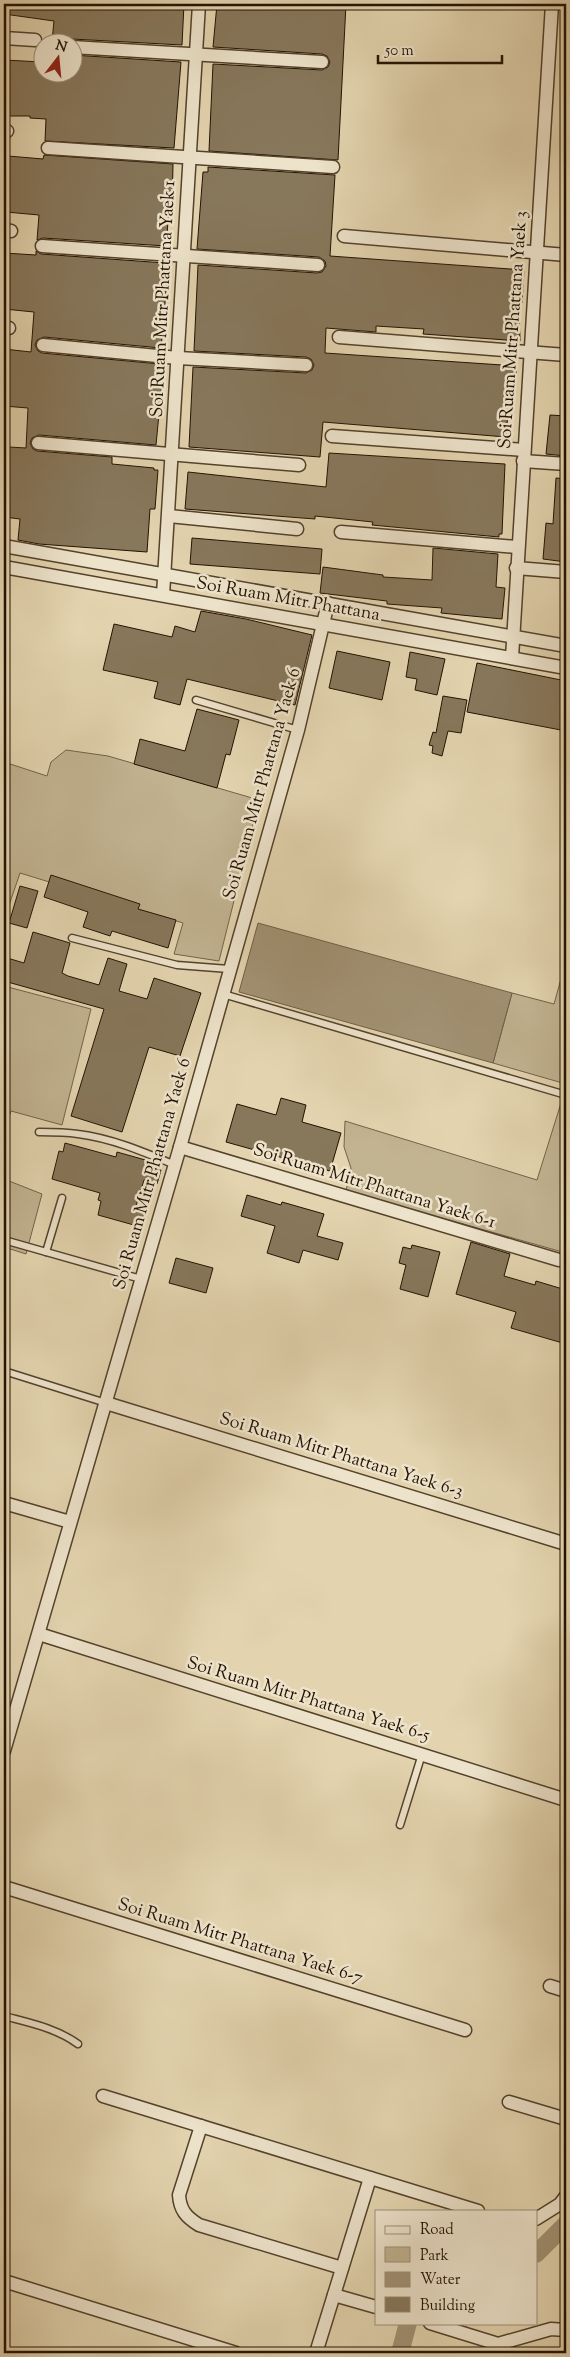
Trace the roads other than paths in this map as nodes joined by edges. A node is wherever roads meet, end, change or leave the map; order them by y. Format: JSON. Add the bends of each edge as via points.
{"nodes":[{"id":1,"x":199,"y":4,"type":"edge"},
{"id":2,"x":552,"y":4,"type":"edge"},
{"id":3,"x":4,"y":38,"type":"edge"},
{"id":4,"x":32,"y":40,"type":"edge"},
{"id":5,"x":82,"y":47,"type":"edge"},
{"id":6,"x":196,"y":53,"type":"junction"},
{"id":7,"x":322,"y":62,"type":"dead end"},
{"id":8,"x":48,"y":148,"type":"dead end"},
{"id":9,"x":190,"y":158,"type":"junction"},
{"id":10,"x":333,"y":167,"type":"dead end"},
{"id":11,"x":344,"y":236,"type":"dead end"},
{"id":12,"x":42,"y":246,"type":"dead end"},
{"id":13,"x":537,"y":252,"type":"junction"},
{"id":14,"x":566,"y":254,"type":"edge"},
{"id":15,"x":184,"y":255,"type":"junction"},
{"id":16,"x":318,"y":265,"type":"dead end"},
{"id":17,"x":339,"y":337,"type":"dead end"},
{"id":18,"x":43,"y":345,"type":"dead end"},
{"id":19,"x":530,"y":352,"type":"junction"},
{"id":20,"x":566,"y":355,"type":"edge"},
{"id":21,"x":178,"y":358,"type":"junction"},
{"id":22,"x":306,"y":365,"type":"dead end"},
{"id":23,"x":332,"y":436,"type":"dead end"},
{"id":24,"x":38,"y":444,"type":"dead end"},
{"id":25,"x":173,"y":454,"type":"junction"},
{"id":26,"x":523,"y":455,"type":"junction"},
{"id":27,"x":566,"y":464,"type":"edge"},
{"id":28,"x":300,"y":465,"type":"dead end"},
{"id":29,"x":169,"y":516,"type":"junction"},
{"id":30,"x":297,"y":529,"type":"dead end"},
{"id":31,"x":341,"y":532,"type":"dead end"},
{"id":32,"x":4,"y":546,"type":"edge"},
{"id":33,"x":517,"y":547,"type":"junction"},
{"id":34,"x":4,"y":567,"type":"edge"},
{"id":35,"x":516,"y":568,"type":"junction"},
{"id":36,"x":566,"y":572,"type":"edge"},
{"id":37,"x":165,"y":575,"type":"junction"},
{"id":38,"x":163,"y":595,"type":"junction"},
{"id":39,"x":328,"y":603,"type":"junction"},
{"id":40,"x":324,"y":624,"type":"junction"},
{"id":41,"x":514,"y":637,"type":"junction"},
{"id":42,"x":566,"y":646,"type":"edge"},
{"id":43,"x":512,"y":658,"type":"junction"},
{"id":44,"x":566,"y":668,"type":"edge"},
{"id":45,"x":196,"y":700,"type":"dead end"},
{"id":46,"x":298,"y":730,"type":"junction"},
{"id":47,"x":72,"y":938,"type":"dead end"},
{"id":48,"x":229,"y":969,"type":"junction"},
{"id":49,"x":222,"y":994,"type":"junction"},
{"id":50,"x":566,"y":1094,"type":"edge"},
{"id":51,"x":39,"y":1132,"type":"dead end"},
{"id":52,"x":180,"y":1147,"type":"junction"},
{"id":53,"x":174,"y":1164,"type":"junction"},
{"id":54,"x":62,"y":1198,"type":"dead end"},
{"id":55,"x":4,"y":1240,"type":"edge"},
{"id":56,"x":46,"y":1252,"type":"junction"},
{"id":57,"x":559,"y":1260,"type":"dead end"},
{"id":58,"x":141,"y":1279,"type":"junction"},
{"id":59,"x":4,"y":1371,"type":"edge"},
{"id":60,"x":106,"y":1403,"type":"junction"},
{"id":61,"x":4,"y":1503,"type":"edge"},
{"id":62,"x":70,"y":1522,"type":"junction"},
{"id":63,"x":566,"y":1544,"type":"edge"},
{"id":64,"x":39,"y":1634,"type":"junction"},
{"id":65,"x":4,"y":1752,"type":"edge"},
{"id":66,"x":422,"y":1754,"type":"junction"},
{"id":67,"x":566,"y":1800,"type":"edge"},
{"id":68,"x":400,"y":1825,"type":"dead end"},
{"id":69,"x":4,"y":1886,"type":"edge"},
{"id":70,"x":550,"y":1986,"type":"dead end"},
{"id":71,"x":566,"y":1991,"type":"edge"},
{"id":72,"x":4,"y":2016,"type":"edge"},
{"id":73,"x":465,"y":2030,"type":"dead end"},
{"id":74,"x":78,"y":2044,"type":"dead end"},
{"id":75,"x":103,"y":2096,"type":"dead end"},
{"id":76,"x":508,"y":2102,"type":"dead end"},
{"id":77,"x":566,"y":2119,"type":"edge"},
{"id":78,"x":201,"y":2126,"type":"junction"},
{"id":79,"x":370,"y":2178,"type":"junction"},
{"id":80,"x":566,"y":2196,"type":"edge"},
{"id":81,"x":475,"y":2210,"type":"edge"},
{"id":82,"x":538,"y":2218,"type":"edge"},
{"id":83,"x":342,"y":2268,"type":"junction"},
{"id":84,"x":4,"y":2281,"type":"edge"},
{"id":85,"x":334,"y":2296,"type":"junction"},
{"id":86,"x":375,"y":2307,"type":"edge"},
{"id":87,"x":433,"y":2324,"type":"edge"},
{"id":88,"x":566,"y":2330,"type":"edge"},
{"id":89,"x":499,"y":2349,"type":"edge"},
{"id":90,"x":236,"y":2353,"type":"edge"},
{"id":91,"x":316,"y":2353,"type":"edge"}],
"edges":[{"from":1,"to":6,"type":"street","name":"Soi Ruam Mitr Phattana Yaek 1"},
{"from":2,"to":13,"type":"street","name":"Soi Ruam Mitr Phattana Yaek 3"},
{"from":3,"to":4,"type":"street"},
{"from":5,"to":6,"type":"street"},
{"from":6,"to":7,"type":"street"},
{"from":6,"to":9,"type":"street","name":"Soi Ruam Mitr Phattana Yaek 1"},
{"from":8,"to":9,"type":"street"},
{"from":9,"to":10,"type":"street"},
{"from":9,"to":15,"type":"street","name":"Soi Ruam Mitr Phattana Yaek 1"},
{"from":11,"to":13,"type":"street"},
{"from":12,"to":15,"type":"street"},
{"from":13,"to":14,"type":"street"},
{"from":13,"to":19,"type":"street","name":"Soi Ruam Mitr Phattana Yaek 3"},
{"from":15,"to":16,"type":"street"},
{"from":15,"to":21,"type":"street","name":"Soi Ruam Mitr Phattana Yaek 1"},
{"from":17,"to":19,"type":"street"},
{"from":18,"to":21,"type":"street"},
{"from":19,"to":20,"type":"street"},
{"from":19,"to":26,"type":"street","name":"Soi Ruam Mitr Phattana Yaek 3"},
{"from":21,"to":22,"type":"street"},
{"from":21,"to":25,"type":"street","name":"Soi Ruam Mitr Phattana Yaek 1"},
{"from":23,"to":26,"type":"street"},
{"from":24,"to":25,"type":"street"},
{"from":25,"to":28,"type":"street"},
{"from":25,"to":29,"type":"street","name":"Soi Ruam Mitr Phattana Yaek 1"},
{"from":26,"to":27,"type":"street"},
{"from":26,"to":33,"type":"street","name":"Soi Ruam Mitr Phattana Yaek 3"},
{"from":29,"to":30,"type":"street"},
{"from":29,"to":37,"type":"street","name":"Soi Ruam Mitr Phattana Yaek 1"},
{"from":31,"to":33,"type":"street"},
{"from":32,"to":37,"type":"street","name":"Soi Ruam Mitr Phattana"},
{"from":33,"to":35,"type":"street","name":"Soi Ruam Mitr Phattana Yaek 3"},
{"from":34,"to":38,"type":"street","name":"Soi Ruam Mitr Phattana"},
{"from":35,"to":36,"type":"street"},
{"from":35,"to":41,"type":"street","name":"Soi Ruam Mitr Phattana Yaek 3"},
{"from":37,"to":38,"type":"street","name":"Soi Ruam Mitr Phattana Yaek 1"},
{"from":37,"to":39,"type":"street","name":"Soi Ruam Mitr Phattana"},
{"from":38,"to":40,"type":"street","name":"Soi Ruam Mitr Phattana"},
{"from":39,"to":40,"type":"street","name":"Soi Ruam Mitr Phattana Yaek 6"},
{"from":39,"to":41,"type":"street","name":"Soi Ruam Mitr Phattana"},
{"from":40,"to":43,"type":"street","name":"Soi Ruam Mitr Phattana"},
{"from":40,"to":46,"type":"street","name":"Soi Ruam Mitr Phattana Yaek 6"},
{"from":41,"to":42,"type":"street","name":"Soi Ruam Mitr Phattana"},
{"from":41,"to":43,"type":"street","name":"Soi Ruam Mitr Phattana Yaek 3"},
{"from":43,"to":44,"type":"street","name":"Soi Ruam Mitr Phattana"},
{"from":45,"to":46,"type":"lane"},
{"from":46,"to":48,"type":"street","name":"Soi Ruam Mitr Phattana Yaek 6"},
{"from":47,"to":48,"type":"lane","via":[[177,965]]},
{"from":48,"to":49,"type":"street","name":"Soi Ruam Mitr Phattana Yaek 6"},
{"from":49,"to":50,"type":"lane"},
{"from":49,"to":52,"type":"street","name":"Soi Ruam Mitr Phattana Yaek 6"},
{"from":51,"to":53,"type":"lane","via":[[78,1134],[105,1140]]},
{"from":52,"to":53,"type":"street","name":"Soi Ruam Mitr Phattana Yaek 6"},
{"from":52,"to":57,"type":"street","name":"Soi Ruam Mitr Phattana Yaek 6-1"},
{"from":53,"to":58,"type":"street","name":"Soi Ruam Mitr Phattana Yaek 6"},
{"from":54,"to":56,"type":"lane"},
{"from":55,"to":56,"type":"lane"},
{"from":56,"to":58,"type":"lane"},
{"from":58,"to":60,"type":"street","name":"Soi Ruam Mitr Phattana Yaek 6"},
{"from":59,"to":60,"type":"lane"},
{"from":60,"to":62,"type":"street","name":"Soi Ruam Mitr Phattana Yaek 6"},
{"from":60,"to":63,"type":"street","name":"Soi Ruam Mitr Phattana Yaek 6-3"},
{"from":61,"to":62,"type":"street"},
{"from":62,"to":64,"type":"street","name":"Soi Ruam Mitr Phattana Yaek 6"},
{"from":64,"to":65,"type":"street","name":"Soi Ruam Mitr Phattana Yaek 6"},
{"from":64,"to":66,"type":"street","name":"Soi Ruam Mitr Phattana Yaek 6-5"},
{"from":66,"to":67,"type":"street","name":"Soi Ruam Mitr Phattana Yaek 6-5"},
{"from":66,"to":68,"type":"lane"},
{"from":69,"to":73,"type":"street","name":"Soi Ruam Mitr Phattana Yaek 6-7"},
{"from":70,"to":71,"type":"street"},
{"from":72,"to":74,"type":"lane","via":[[51,2029]]},
{"from":75,"to":78,"type":"street"},
{"from":76,"to":77,"type":"street"},
{"from":78,"to":79,"type":"street"},
{"from":78,"to":83,"type":"street","via":[[179,2195],[180,2205],[190,2220]]},
{"from":79,"to":81,"type":"street"},
{"from":79,"to":83,"type":"street"},
{"from":80,"to":82,"type":"street","via":[[560,2204]]},
{"from":83,"to":85,"type":"street"},
{"from":84,"to":90,"type":"street"},
{"from":85,"to":86,"type":"street"},
{"from":85,"to":91,"type":"street"},
{"from":87,"to":89,"type":"street"},
{"from":88,"to":89,"type":"street","via":[[551,2329]]}]}
